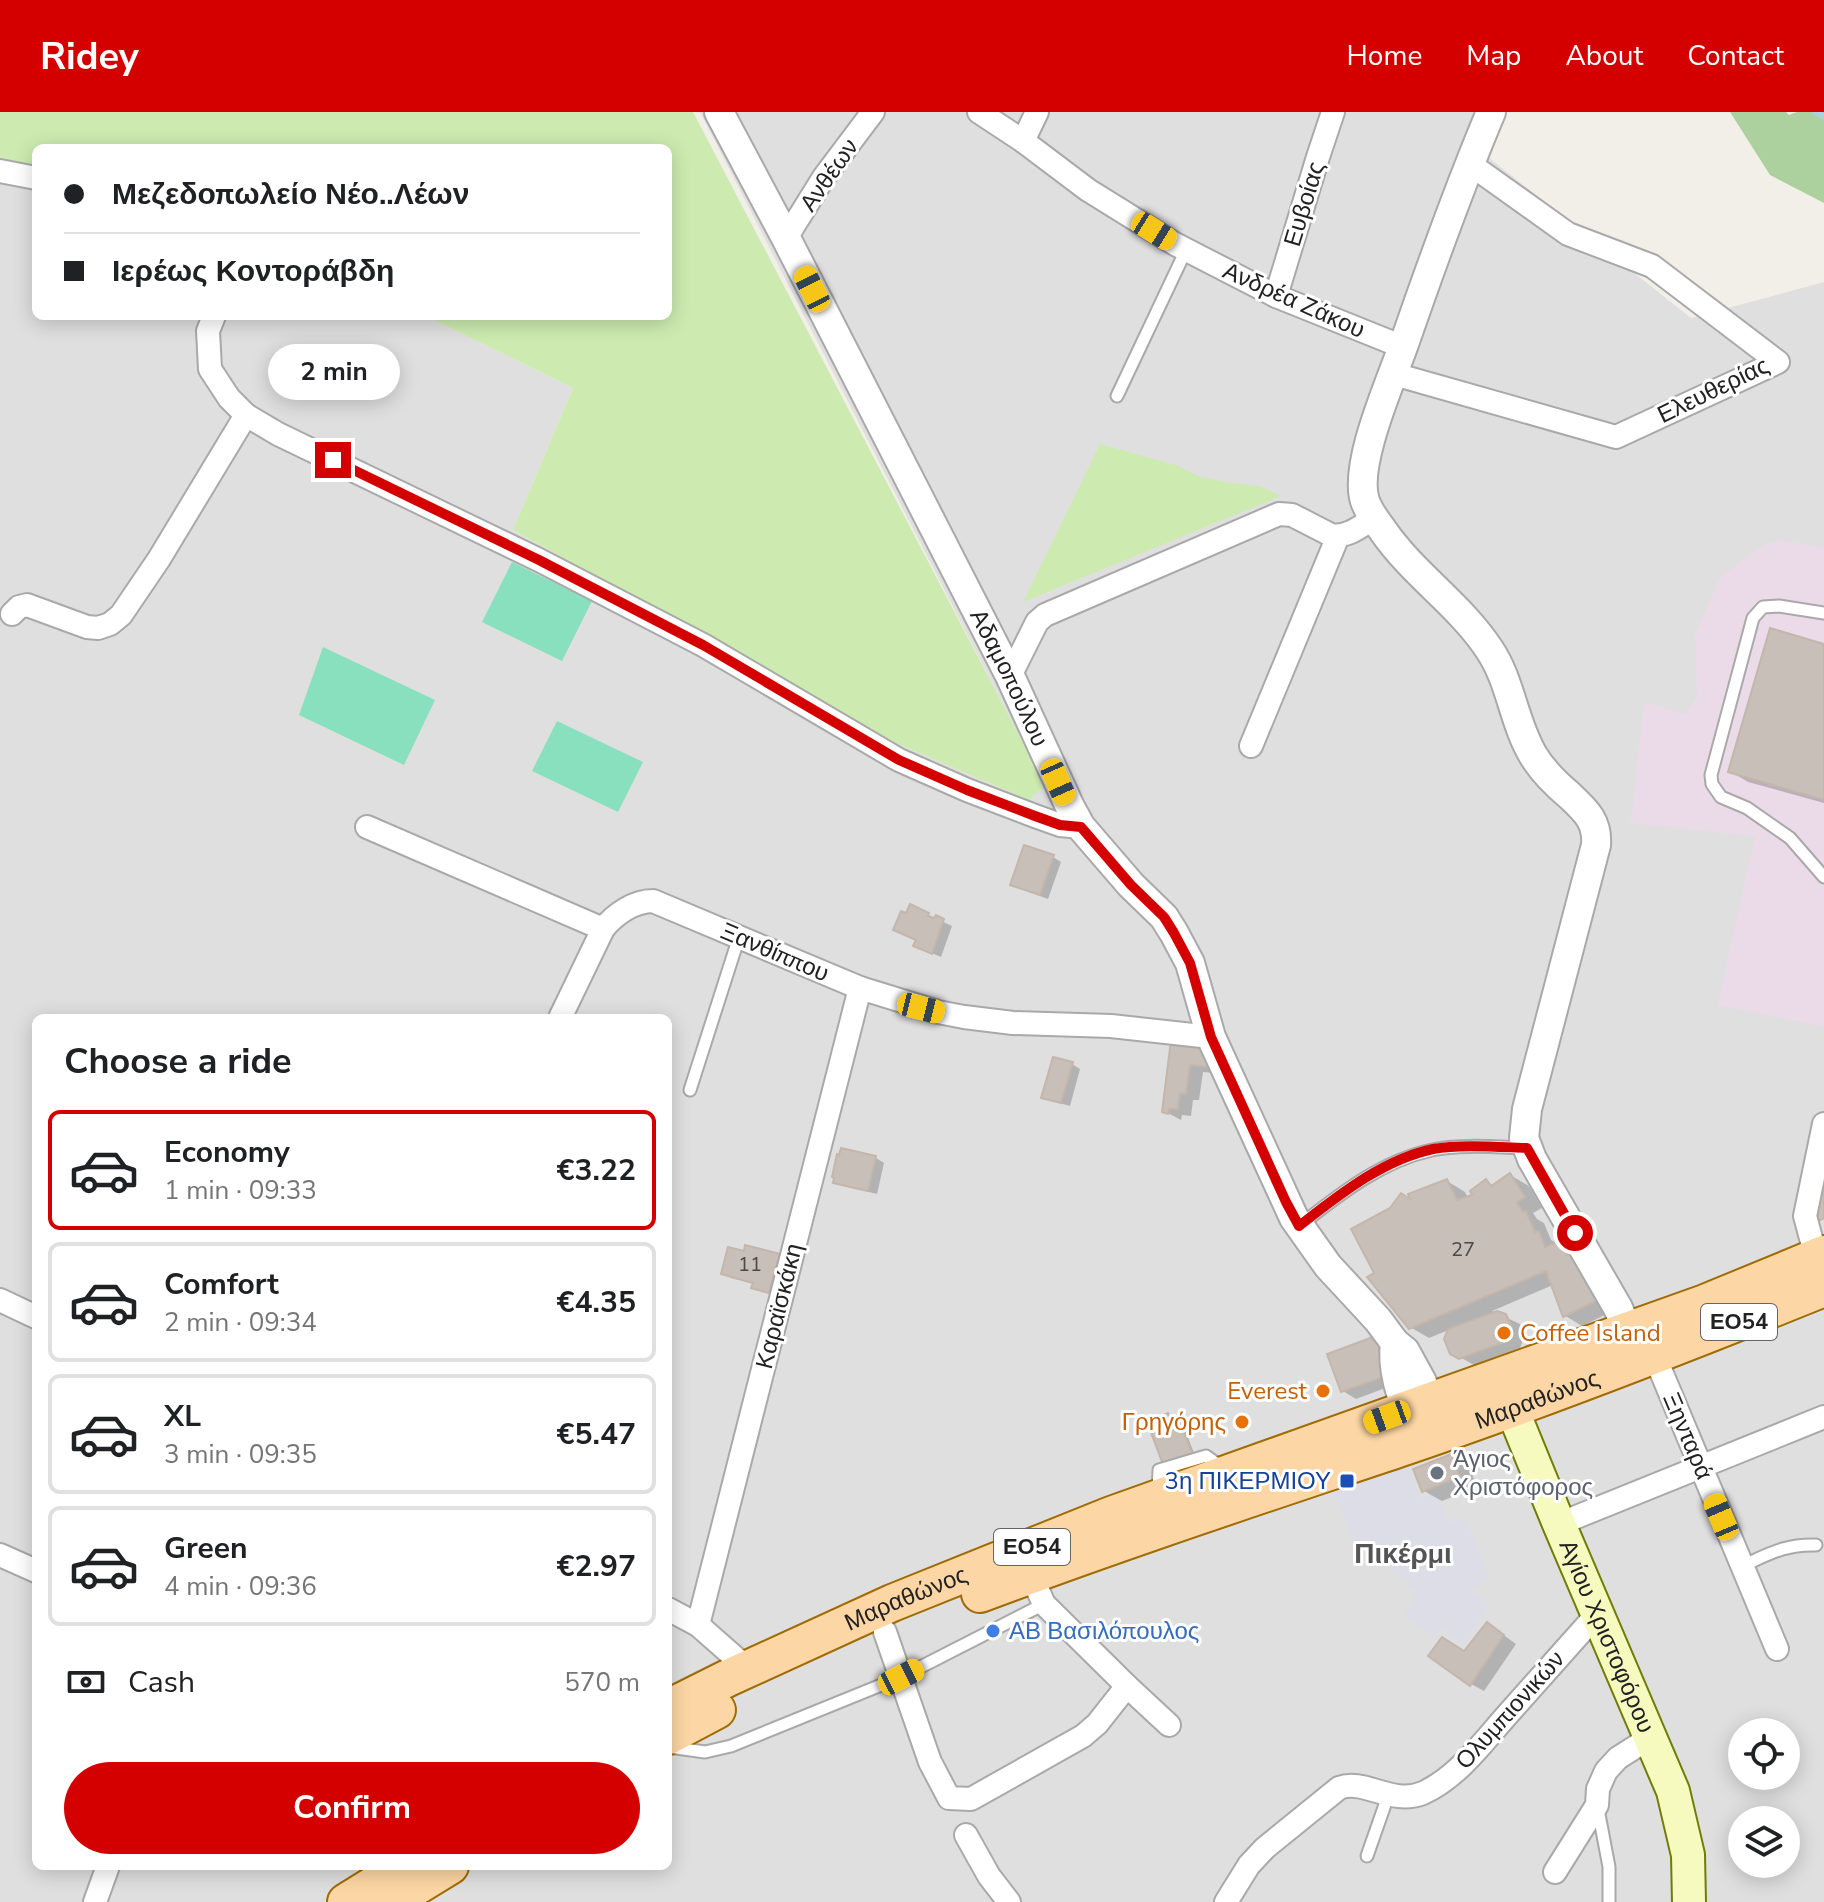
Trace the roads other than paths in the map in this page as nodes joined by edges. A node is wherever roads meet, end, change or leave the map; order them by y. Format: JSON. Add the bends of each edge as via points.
{"nodes":[{"id":1,"x":719,"y":112,"type":"edge"},
{"id":2,"x":873,"y":112,"type":"edge"},
{"id":3,"x":979,"y":112,"type":"edge"},
{"id":4,"x":1037,"y":112,"type":"edge"},
{"id":5,"x":1333,"y":112,"type":"edge"},
{"id":6,"x":1491,"y":112,"type":"edge"},
{"id":7,"x":1023,"y":141,"type":"junction"},
{"id":8,"x":1470,"y":164,"type":"junction"},
{"id":9,"x":0,"y":171,"type":"edge"},
{"id":10,"x":32,"y":177,"type":"edge"},
{"id":11,"x":786,"y":238,"type":"junction"},
{"id":12,"x":1186,"y":250,"type":"junction"},
{"id":13,"x":1276,"y":296,"type":"junction"},
{"id":14,"x":212,"y":320,"type":"edge"},
{"id":15,"x":1398,"y":360,"type":"junction"},
{"id":16,"x":1117,"y":396,"type":"dead end"},
{"id":17,"x":246,"y":415,"type":"junction"},
{"id":18,"x":1374,"y":518,"type":"junction"},
{"id":19,"x":1338,"y":536,"type":"junction"},
{"id":20,"x":1824,"y":613,"type":"edge"},
{"id":21,"x":12,"y":614,"type":"dead end"},
{"id":22,"x":1010,"y":676,"type":"junction"},
{"id":23,"x":1251,"y":746,"type":"dead end"},
{"id":24,"x":367,"y":827,"type":"dead end"},
{"id":25,"x":1081,"y":827,"type":"junction"},
{"id":26,"x":1824,"y":877,"type":"edge"},
{"id":27,"x":603,"y":929,"type":"junction"},
{"id":28,"x":739,"y":937,"type":"junction"},
{"id":29,"x":860,"y":988,"type":"junction"},
{"id":30,"x":562,"y":1014,"type":"edge"},
{"id":31,"x":1211,"y":1037,"type":"junction"},
{"id":32,"x":690,"y":1090,"type":"dead end"},
{"id":33,"x":1824,"y":1124,"type":"edge"},
{"id":34,"x":1527,"y":1148,"type":"junction"},
{"id":35,"x":1299,"y":1226,"type":"junction"},
{"id":36,"x":1821,"y":1266,"type":"edge"},
{"id":37,"x":0,"y":1300,"type":"edge"},
{"id":38,"x":32,"y":1315,"type":"edge"},
{"id":39,"x":1641,"y":1343,"type":"junction"},
{"id":40,"x":1505,"y":1392,"type":"junction"},
{"id":41,"x":1824,"y":1417,"type":"edge"},
{"id":42,"x":1424,"y":1422,"type":"junction"},
{"id":43,"x":1701,"y":1468,"type":"junction"},
{"id":44,"x":1559,"y":1524,"type":"junction"},
{"id":45,"x":1816,"y":1545,"type":"dead end"},
{"id":46,"x":0,"y":1555,"type":"edge"},
{"id":47,"x":1742,"y":1566,"type":"junction"},
{"id":48,"x":32,"y":1569,"type":"edge"},
{"id":49,"x":1038,"y":1590,"type":"junction"},
{"id":50,"x":672,"y":1611,"type":"edge"},
{"id":51,"x":1598,"y":1613,"type":"junction"},
{"id":52,"x":698,"y":1625,"type":"junction"},
{"id":53,"x":885,"y":1632,"type":"junction"},
{"id":54,"x":1777,"y":1649,"type":"dead end"},
{"id":55,"x":748,"y":1669,"type":"junction"},
{"id":56,"x":901,"y":1677,"type":"junction"},
{"id":57,"x":1127,"y":1686,"type":"junction"},
{"id":58,"x":672,"y":1706,"type":"edge"},
{"id":59,"x":1169,"y":1725,"type":"dead end"},
{"id":60,"x":672,"y":1734,"type":"edge"},
{"id":61,"x":1651,"y":1737,"type":"junction"},
{"id":62,"x":672,"y":1748,"type":"edge"},
{"id":63,"x":1388,"y":1796,"type":"junction"},
{"id":64,"x":1597,"y":1805,"type":"junction"},
{"id":65,"x":966,"y":1835,"type":"dead end"},
{"id":66,"x":1367,"y":1856,"type":"dead end"},
{"id":67,"x":107,"y":1870,"type":"edge"},
{"id":68,"x":398,"y":1870,"type":"edge"},
{"id":69,"x":443,"y":1870,"type":"edge"},
{"id":70,"x":1555,"y":1872,"type":"dead end"},
{"id":71,"x":1691,"y":1901,"type":"edge"},
{"id":72,"x":95,"y":1902,"type":"edge"},
{"id":73,"x":346,"y":1902,"type":"edge"},
{"id":74,"x":391,"y":1902,"type":"edge"},
{"id":75,"x":1009,"y":1902,"type":"edge"},
{"id":76,"x":1226,"y":1902,"type":"edge"},
{"id":77,"x":1609,"y":1902,"type":"edge"}],
"edges":[{"from":1,"to":11,"type":"street","name":"Αδαμοπούλου"},
{"from":2,"to":11,"type":"street","name":"Ανθέων"},
{"from":3,"to":7,"type":"street","name":"Ανδρέα Ζάκου"},
{"from":4,"to":7,"type":"street"},
{"from":5,"to":13,"type":"street","name":"Ευβοίας"},
{"from":6,"to":8,"type":"street"},
{"from":7,"to":12,"type":"street","name":"Ανδρέα Ζάκου","via":[[1088,190]]},
{"from":8,"to":15,"type":"street"},
{"from":8,"to":15,"type":"street","name":"Ελευθερίας","via":[[1568,234],[1652,266],[1778,362],[1616,437]]},
{"from":9,"to":10,"type":"street"},
{"from":11,"to":22,"type":"street","name":"Αδαμοπούλου"},
{"from":12,"to":13,"type":"street","name":"Ανδρέα Ζάκου"},
{"from":12,"to":16,"type":"lane"},
{"from":13,"to":15,"type":"street","name":"Ανδρέα Ζάκου"},
{"from":14,"to":17,"type":"street","via":[[210,369]]},
{"from":15,"to":18,"type":"street","via":[[1363,479]]},
{"from":17,"to":21,"type":"street","via":[[121,615],[98,628],[27,605]]},
{"from":17,"to":25,"type":"street","via":[[703,645],[899,760],[1035,816]]},
{"from":18,"to":19,"type":"street"},
{"from":18,"to":34,"type":"street","via":[[1396,550],[1491,651],[1532,753],[1595,827],[1593,859],[1527,1109]]},
{"from":19,"to":22,"type":"street","via":[[1279,514],[1042,617]]},
{"from":19,"to":23,"type":"street"},
{"from":20,"to":26,"type":"lane","via":[[1763,607],[1753,618],[1711,775],[1721,797],[1790,838]]},
{"from":22,"to":25,"type":"street","name":"Αδαμοπούλου"},
{"from":24,"to":27,"type":"street"},
{"from":25,"to":31,"type":"street","name":"Αδαμοπούλου","via":[[1174,933],[1190,963]]},
{"from":27,"to":28,"type":"street","name":"Ξανθίππου","via":[[637,903],[653,901]]},
{"from":27,"to":30,"type":"street"},
{"from":28,"to":29,"type":"street","name":"Ξανθίππου"},
{"from":28,"to":32,"type":"lane"},
{"from":29,"to":31,"type":"street","name":"Ξανθίππου","via":[[964,1017]]},
{"from":29,"to":52,"type":"street","name":"Καραϊσκάκη"},
{"from":31,"to":35,"type":"street","name":"Αδαμοπούλου"},
{"from":33,"to":36,"type":"street","via":[[1805,1216]]},
{"from":34,"to":35,"type":"lane","via":[[1435,1149],[1393,1162]]},
{"from":34,"to":39,"type":"street"},
{"from":35,"to":42,"type":"street","name":"Αδαμοπούλου","via":[[1395,1343],[1395,1369]]},
{"from":36,"to":39,"type":"main road","name":"Μαραθώνος","number":"ΕΟ54"},
{"from":37,"to":38,"type":"street"},
{"from":39,"to":40,"type":"main road","name":"Μαραθώνος","number":"ΕΟ54"},
{"from":39,"to":43,"type":"street","name":"Ξηνταρά"},
{"from":40,"to":42,"type":"main road","name":"Μαραθώνος","number":"ΕΟ54"},
{"from":40,"to":44,"type":"main road","name":"Αγίου Χριστοφόρου"},
{"from":41,"to":43,"type":"street"},
{"from":42,"to":49,"type":"main road","name":"Μαραθώνος","number":"ΕΟ54","via":[[1121,1542]]},
{"from":42,"to":55,"type":"main road","name":"Μαραθώνος","number":"ΕΟ54","via":[[1230,1473],[1111,1515],[892,1603]]},
{"from":43,"to":44,"type":"street"},
{"from":43,"to":47,"type":"street","name":"Ξηνταρά"},
{"from":44,"to":51,"type":"main road","name":"Αγίου Χριστοφόρου"},
{"from":45,"to":47,"type":"lane","via":[[1783,1548]]},
{"from":46,"to":48,"type":"street"},
{"from":47,"to":54,"type":"street","name":"Ξηνταρά"},
{"from":49,"to":53,"type":"main road","name":"Μαραθώνος","number":"ΕΟ54"},
{"from":49,"to":56,"type":"lane"},
{"from":49,"to":57,"type":"street"},
{"from":50,"to":52,"type":"street"},
{"from":51,"to":61,"type":"main road","name":"Αγίου Χριστοφόρου"},
{"from":51,"to":63,"type":"street","name":"Ολυμπιονικών","via":[[1461,1767],[1421,1794]]},
{"from":52,"to":55,"type":"street"},
{"from":53,"to":56,"type":"street"},
{"from":53,"to":60,"type":"main road","name":"Μαραθώνος","number":"ΕΟ54"},
{"from":55,"to":58,"type":"main road","name":"Μαραθώνος","number":"ΕΟ54"},
{"from":56,"to":57,"type":"street","via":[[930,1762],[949,1798],[971,1799],[1083,1736]]},
{"from":56,"to":62,"type":"lane","via":[[725,1748],[705,1752]]},
{"from":57,"to":59,"type":"street"},
{"from":61,"to":64,"type":"street","via":[[1606,1771]]},
{"from":61,"to":71,"type":"main road","name":"Αγίου Χριστοφόρου","via":[[1681,1820]]},
{"from":63,"to":66,"type":"lane"},
{"from":63,"to":76,"type":"street","name":"Ολυμπιονικών","via":[[1355,1785],[1339,1788],[1257,1856]]},
{"from":64,"to":70,"type":"street"},
{"from":64,"to":77,"type":"lane","via":[[1609,1867]]},
{"from":65,"to":75,"type":"street"},
{"from":67,"to":72,"type":"street"},
{"from":68,"to":73,"type":"main road"},
{"from":69,"to":74,"type":"main road"}]}
